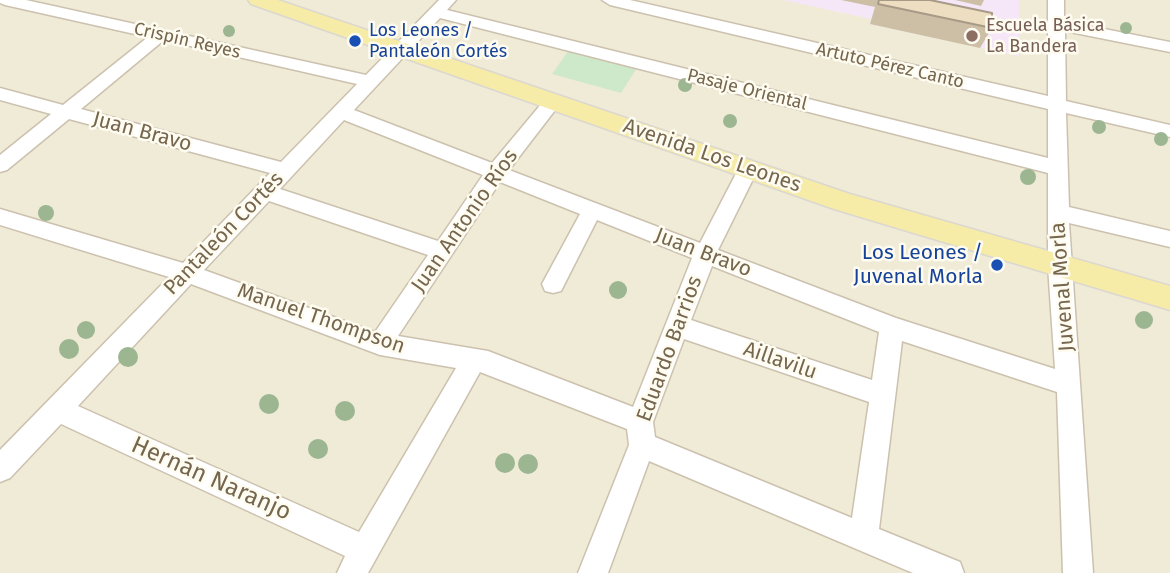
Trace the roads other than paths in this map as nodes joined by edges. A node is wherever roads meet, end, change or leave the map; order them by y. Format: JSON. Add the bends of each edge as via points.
{"nodes":[{"id":1,"x":5,"y":0,"type":"edge"},
{"id":2,"x":258,"y":0,"type":"edge"},
{"id":3,"x":610,"y":0,"type":"edge"},
{"id":4,"x":1056,"y":0,"type":"edge"},
{"id":5,"x":442,"y":6,"type":"edge"},
{"id":6,"x":1056,"y":24,"type":"junction"},
{"id":7,"x":161,"y":35,"type":"junction"},
{"id":8,"x":1170,"y":47,"type":"edge"},
{"id":9,"x":401,"y":48,"type":"junction"},
{"id":10,"x":370,"y":81,"type":"junction"},
{"id":11,"x":0,"y":94,"type":"edge"},
{"id":12,"x":553,"y":101,"type":"junction"},
{"id":13,"x":1057,"y":105,"type":"junction"},
{"id":14,"x":66,"y":112,"type":"junction"},
{"id":15,"x":341,"y":112,"type":"junction"},
{"id":16,"x":1170,"y":131,"type":"edge"},
{"id":17,"x":0,"y":165,"type":"edge"},
{"id":18,"x":1058,"y":168,"type":"junction"},
{"id":19,"x":748,"y":169,"type":"junction"},
{"id":20,"x":285,"y":170,"type":"junction"},
{"id":21,"x":496,"y":172,"type":"junction"},
{"id":22,"x":264,"y":192,"type":"junction"},
{"id":23,"x":592,"y":210,"type":"junction"},
{"id":24,"x":1058,"y":212,"type":"junction"},
{"id":25,"x":5,"y":224,"type":"edge"},
{"id":26,"x":1170,"y":239,"type":"edge"},
{"id":27,"x":443,"y":251,"type":"junction"},
{"id":28,"x":705,"y":254,"type":"junction"},
{"id":29,"x":1059,"y":267,"type":"junction"},
{"id":30,"x":187,"y":273,"type":"junction"},
{"id":31,"x":553,"y":284,"type":"dead end"},
{"id":32,"x":1170,"y":298,"type":"edge"},
{"id":33,"x":677,"y":326,"type":"junction"},
{"id":34,"x":892,"y":327,"type":"junction"},
{"id":35,"x":380,"y":344,"type":"junction"},
{"id":36,"x":474,"y":360,"type":"junction"},
{"id":37,"x":1069,"y":385,"type":"junction"},
{"id":38,"x":883,"y":395,"type":"junction"},
{"id":39,"x":57,"y":409,"type":"junction"},
{"id":40,"x":641,"y":434,"type":"junction"},
{"id":41,"x":0,"y":469,"type":"edge"},
{"id":42,"x":864,"y":537,"type":"junction"},
{"id":43,"x":358,"y":561,"type":"edge"},
{"id":44,"x":593,"y":573,"type":"edge"},
{"id":45,"x":949,"y":573,"type":"edge"},
{"id":46,"x":1078,"y":573,"type":"edge"}],
"edges":[{"from":1,"to":7,"type":"street","name":"Crispín Reyes"},
{"from":2,"to":9,"type":"main road","name":"Avenida Los Leones"},
{"from":3,"to":13,"type":"street","name":"Artuto Pérez Canto"},
{"from":4,"to":6,"type":"street","name":"Juvenal Morla"},
{"from":5,"to":9,"type":"street","name":"Pantaleón Cortés"},
{"from":5,"to":18,"type":"street","name":"Pasaje Oriental"},
{"from":6,"to":8,"type":"street"},
{"from":6,"to":13,"type":"street","name":"Juvenal Morla"},
{"from":7,"to":10,"type":"street","name":"Crispín Reyes"},
{"from":7,"to":14,"type":"street"},
{"from":9,"to":10,"type":"street","name":"Pantaleón Cortés"},
{"from":9,"to":12,"type":"main road","name":"Avenida Los Leones"},
{"from":10,"to":15,"type":"street","name":"Pantaleón Cortés"},
{"from":11,"to":14,"type":"street","name":"Juan Bravo"},
{"from":12,"to":19,"type":"main road","name":"Avenida Los Leones"},
{"from":12,"to":21,"type":"street","name":"Juan Antonio Ríos"},
{"from":13,"to":16,"type":"street","name":"Artuto Pérez Canto"},
{"from":13,"to":18,"type":"street","name":"Juvenal Morla"},
{"from":14,"to":17,"type":"street"},
{"from":14,"to":20,"type":"street","name":"Juan Bravo"},
{"from":15,"to":20,"type":"street","name":"Pantaleón Cortés"},
{"from":15,"to":21,"type":"street","name":"Juan Bravo"},
{"from":18,"to":24,"type":"street","name":"Juvenal Morla"},
{"from":19,"to":28,"type":"street","name":"Eduardo Barrios"},
{"from":19,"to":29,"type":"main road","name":"Avenida Los Leones"},
{"from":20,"to":22,"type":"street","name":"Pantaleón Cortés"},
{"from":21,"to":23,"type":"street","name":"Juan Bravo"},
{"from":21,"to":27,"type":"street","name":"Juan Antonio Ríos"},
{"from":22,"to":27,"type":"street"},
{"from":22,"to":30,"type":"street","name":"Pantaleón Cortés"},
{"from":23,"to":28,"type":"street","name":"Juan Bravo"},
{"from":23,"to":31,"type":"street"},
{"from":24,"to":26,"type":"street"},
{"from":24,"to":29,"type":"street","name":"Juvenal Morla"},
{"from":25,"to":30,"type":"street","name":"Manuel Thompson"},
{"from":27,"to":35,"type":"street","name":"Juan Antonio Ríos"},
{"from":28,"to":33,"type":"street","name":"Eduardo Barrios"},
{"from":28,"to":34,"type":"street","name":"Juan Bravo"},
{"from":29,"to":32,"type":"main road","name":"Avenida Los Leones"},
{"from":29,"to":37,"type":"street","name":"Juvenal Morla"},
{"from":30,"to":35,"type":"street","name":"Manuel Thompson"},
{"from":30,"to":39,"type":"street","name":"Pantaleón Cortés"},
{"from":33,"to":38,"type":"street","name":"Aillavilu"},
{"from":33,"to":40,"type":"street","name":"Eduardo Barrios"},
{"from":34,"to":37,"type":"street","name":"Juan Bravo"},
{"from":34,"to":38,"type":"street"},
{"from":35,"to":36,"type":"street","name":"Manuel Thompson"},
{"from":36,"to":40,"type":"street","name":"Manuel Thompson","via":[[501,366]]},
{"from":36,"to":43,"type":"street"},
{"from":37,"to":46,"type":"street","name":"Juvenal Morla"},
{"from":38,"to":42,"type":"street"},
{"from":39,"to":41,"type":"street","name":"Pantaleón Cortés"},
{"from":39,"to":43,"type":"street","name":"Hernán Naranjo"},
{"from":40,"to":42,"type":"street","name":"Manuel Thompson"},
{"from":40,"to":44,"type":"street","name":"Eduardo Barrios"},
{"from":42,"to":45,"type":"street","name":"Manuel Thompson"}]}
